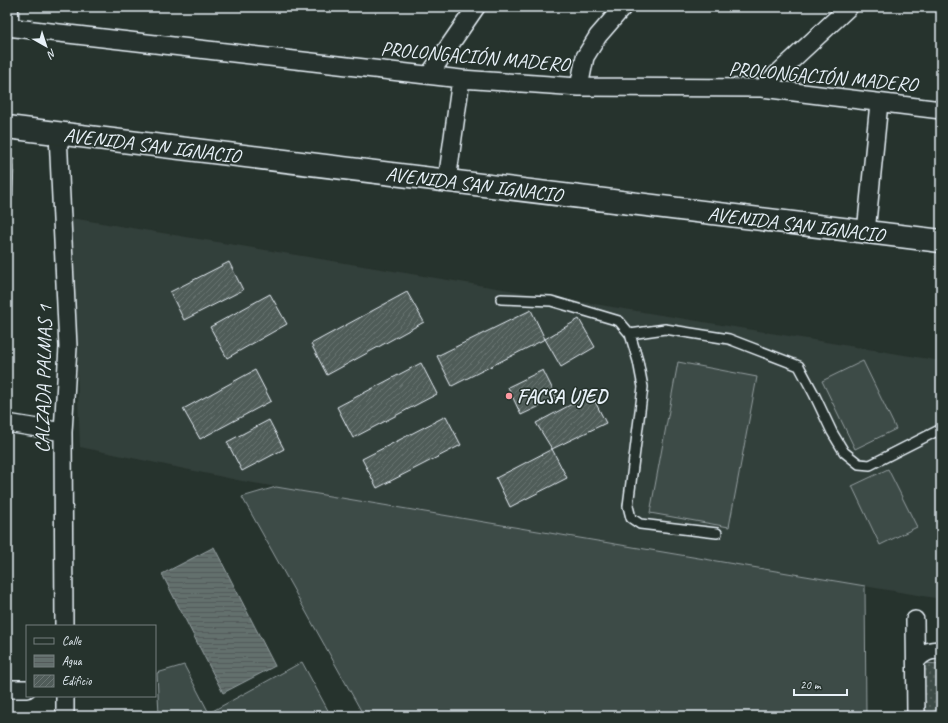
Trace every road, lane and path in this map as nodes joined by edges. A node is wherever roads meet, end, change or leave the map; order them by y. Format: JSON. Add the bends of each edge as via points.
{"nodes":[{"id":1,"x":7,"y":7,"type":"edge"},
{"id":2,"x":476,"y":7,"type":"edge"},
{"id":3,"x":623,"y":7,"type":"edge"},
{"id":4,"x":849,"y":7,"type":"edge"},
{"id":5,"x":7,"y":26,"type":"edge"},
{"id":6,"x":429,"y":75,"type":"junction"},
{"id":7,"x":461,"y":79,"type":"junction"},
{"id":8,"x":579,"y":87,"type":"junction"},
{"id":9,"x":762,"y":88,"type":"junction"},
{"id":10,"x":879,"y":103,"type":"junction"},
{"id":11,"x":941,"y":110,"type":"edge"},
{"id":12,"x":7,"y":127,"type":"edge"},
{"id":13,"x":58,"y":134,"type":"junction"},
{"id":14,"x":447,"y":181,"type":"junction"},
{"id":15,"x":866,"y":232,"type":"junction"},
{"id":16,"x":941,"y":241,"type":"edge"},
{"id":17,"x":501,"y":299,"type":"dead end"},
{"id":18,"x":630,"y":334,"type":"junction"},
{"id":19,"x":7,"y":423,"type":"edge"},
{"id":20,"x":939,"y":430,"type":"dead end"},
{"id":21,"x":63,"y":432,"type":"junction"},
{"id":22,"x":717,"y":533,"type":"dead end"},
{"id":23,"x":916,"y":620,"type":"dead end"},
{"id":24,"x":64,"y":625,"type":"edge"},
{"id":25,"x":941,"y":650,"type":"edge"},
{"id":26,"x":916,"y":661,"type":"junction"},
{"id":27,"x":7,"y":689,"type":"edge"},
{"id":28,"x":26,"y":689,"type":"edge"},
{"id":29,"x":65,"y":697,"type":"edge"},
{"id":30,"x":65,"y":716,"type":"edge"},
{"id":31,"x":916,"y":716,"type":"edge"}],
"edges":[{"from":1,"to":5,"type":"street"},
{"from":2,"to":6,"type":"street"},
{"from":3,"to":8,"type":"street","via":[[598,36],[586,57]]},
{"from":4,"to":9,"type":"street"},
{"from":5,"to":6,"type":"street","name":"PROLONGACIÓN MADERO"},
{"from":6,"to":7,"type":"street","name":"PROLONGACIÓN MADERO"},
{"from":7,"to":8,"type":"street","name":"PROLONGACIÓN MADERO"},
{"from":7,"to":14,"type":"street"},
{"from":8,"to":9,"type":"street","name":"PROLONGACIÓN MADERO"},
{"from":9,"to":10,"type":"street","name":"PROLONGACIÓN MADERO"},
{"from":10,"to":11,"type":"street","name":"PROLONGACIÓN MADERO"},
{"from":10,"to":15,"type":"street"},
{"from":12,"to":13,"type":"street","name":"AVENIDA SAN IGNACIO"},
{"from":13,"to":14,"type":"street","name":"AVENIDA SAN IGNACIO"},
{"from":13,"to":21,"type":"street","name":"CALZADA PALMAS 1","via":[[68,347]]},
{"from":14,"to":15,"type":"street","name":"AVENIDA SAN IGNACIO"},
{"from":15,"to":16,"type":"street","name":"AVENIDA SAN IGNACIO"},
{"from":17,"to":18,"type":"lane","via":[[551,301],[619,321]]},
{"from":18,"to":20,"type":"lane","via":[[665,329],[729,339],[799,366],[844,452],[859,464],[870,465]]},
{"from":18,"to":22,"type":"lane","via":[[643,387],[628,506],[631,518],[640,524]]},
{"from":19,"to":21,"type":"street"},
{"from":21,"to":24,"type":"street","name":"CALZADA PALMAS 1"},
{"from":23,"to":26,"type":"street"},
{"from":25,"to":26,"type":"street","via":[[929,651],[920,655]]},
{"from":26,"to":31,"type":"street"},
{"from":27,"to":28,"type":"street"},
{"from":29,"to":30,"type":"street"}]}
